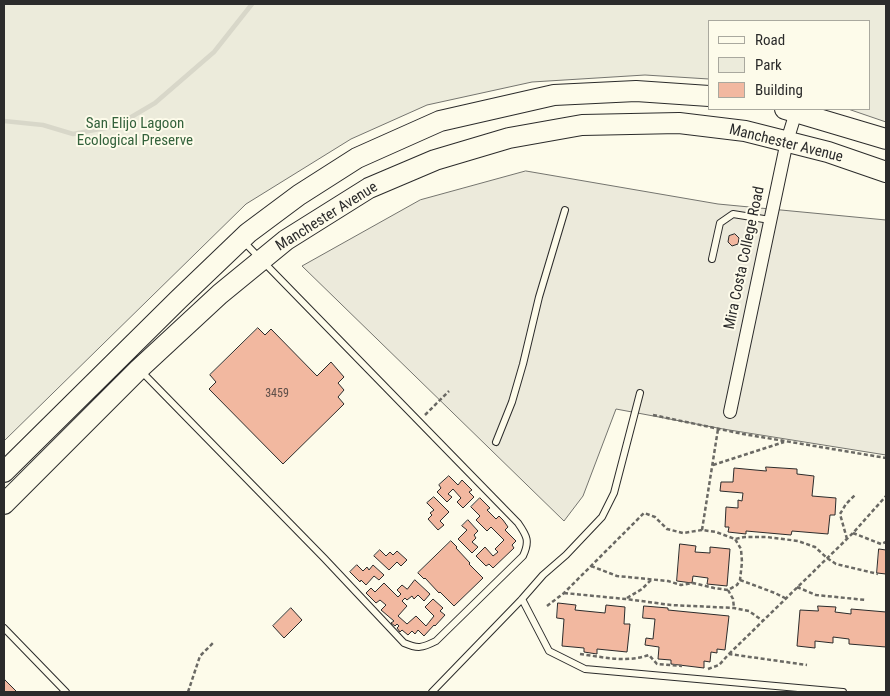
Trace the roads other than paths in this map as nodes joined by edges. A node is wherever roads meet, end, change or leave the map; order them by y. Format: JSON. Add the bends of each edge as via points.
{"nodes":[{"id":1,"x":708,"y":96,"type":"edge"},
{"id":2,"x":791,"y":110,"type":"edge"},
{"id":3,"x":886,"y":139,"type":"edge"},
{"id":4,"x":787,"y":141,"type":"junction"},
{"id":5,"x":886,"y":172,"type":"edge"},
{"id":6,"x":565,"y":210,"type":"dead end"},
{"id":7,"x":770,"y":220,"type":"junction"},
{"id":8,"x":242,"y":239,"type":"junction"},
{"id":9,"x":712,"y":259,"type":"dead end"},
{"id":10,"x":262,"y":260,"type":"junction"},
{"id":11,"x":139,"y":369,"type":"junction"},
{"id":12,"x":640,"y":393,"type":"dead end"},
{"id":13,"x":730,"y":412,"type":"dead end"},
{"id":14,"x":496,"y":442,"type":"dead end"},
{"id":15,"x":4,"y":472,"type":"edge"},
{"id":16,"x":4,"y":504,"type":"edge"},
{"id":17,"x":522,"y":599,"type":"junction"},
{"id":18,"x":4,"y":628,"type":"edge"},
{"id":19,"x":66,"y":692,"type":"edge"},
{"id":20,"x":432,"y":692,"type":"edge"},
{"id":21,"x":842,"y":692,"type":"edge"}],
"edges":[{"from":1,"to":8,"type":"main road","name":"Manchester Avenue","via":[[636,91],[554,95],[440,122],[357,158],[266,218]]},
{"from":2,"to":3,"type":"main road","name":"Manchester Avenue"},
{"from":2,"to":4,"type":"street","name":"Mira Costa College Road"},
{"from":4,"to":5,"type":"main road","name":"Manchester Avenue"},
{"from":4,"to":7,"type":"street","name":"Mira Costa College Road"},
{"from":4,"to":10,"type":"main road","name":"Manchester Avenue","via":[[746,131],[679,124],[582,125],[509,138],[435,160],[368,188],[286,240]]},
{"from":6,"to":14,"type":"lane","via":[[512,402]]},
{"from":7,"to":9,"type":"lane","via":[[733,214],[720,222]]},
{"from":7,"to":13,"type":"street","name":"Mira Costa College Road"},
{"from":8,"to":10,"type":"lane"},
{"from":8,"to":15,"type":"main road","name":"Manchester Avenue"},
{"from":10,"to":11,"type":"main road","name":"Manchester Avenue"},
{"from":10,"to":11,"type":"lane","via":[[518,523],[527,536],[528,546],[523,556],[436,641],[415,648],[404,643]]},
{"from":11,"to":16,"type":"main road","name":"Manchester Avenue"},
{"from":12,"to":17,"type":"lane","via":[[614,493],[602,517]]},
{"from":17,"to":20,"type":"lane"},
{"from":17,"to":21,"type":"lane","via":[[549,651],[585,669]]},
{"from":18,"to":19,"type":"lane"}]}
